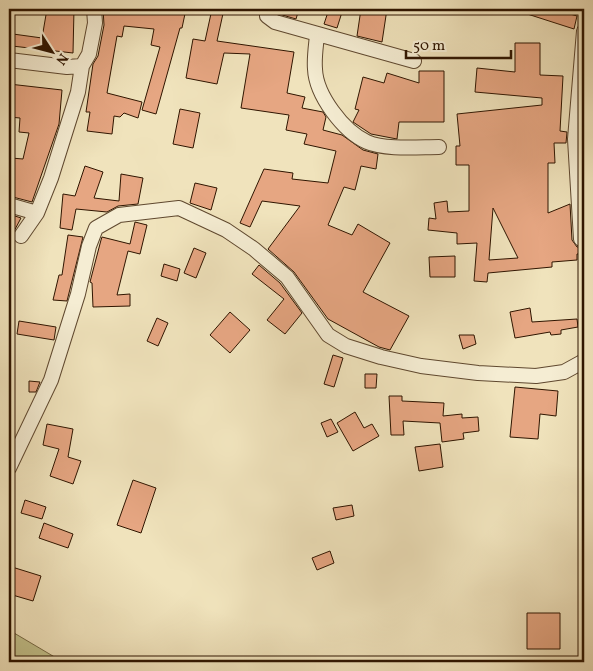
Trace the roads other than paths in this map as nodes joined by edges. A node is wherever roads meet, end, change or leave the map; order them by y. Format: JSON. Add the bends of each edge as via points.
{"nodes":[{"id":1,"x":94,"y":9,"type":"edge"},
{"id":2,"x":268,"y":9,"type":"edge"},
{"id":3,"x":584,"y":31,"type":"edge"},
{"id":4,"x":317,"y":34,"type":"junction"},
{"id":5,"x":9,"y":60,"type":"edge"},
{"id":6,"x":414,"y":61,"type":"dead end"},
{"id":7,"x":82,"y":66,"type":"junction"},
{"id":8,"x":439,"y":146,"type":"dead end"},
{"id":9,"x":9,"y":205,"type":"edge"},
{"id":10,"x":37,"y":213,"type":"junction"},
{"id":11,"x":21,"y":236,"type":"dead end"},
{"id":12,"x":581,"y":239,"type":"dead end"},
{"id":13,"x":584,"y":361,"type":"edge"},
{"id":14,"x":9,"y":468,"type":"edge"}],
"edges":[{"from":1,"to":7,"type":"street","via":[[89,54]]},
{"from":2,"to":4,"type":"street","via":[[267,16],[275,22]]},
{"from":3,"to":12,"type":"street","via":[[575,140]]},
{"from":4,"to":6,"type":"street"},
{"from":4,"to":8,"type":"street","via":[[314,69],[318,88],[342,122],[367,142],[396,147]]},
{"from":5,"to":7,"type":"street"},
{"from":7,"to":10,"type":"street","via":[[72,113]]},
{"from":9,"to":10,"type":"street"},
{"from":10,"to":11,"type":"street"},
{"from":13,"to":14,"type":"street","via":[[564,372],[536,376],[478,373],[381,357],[346,346],[328,335],[287,277],[226,230],[179,208],[119,215],[96,228],[51,380]]}]}
